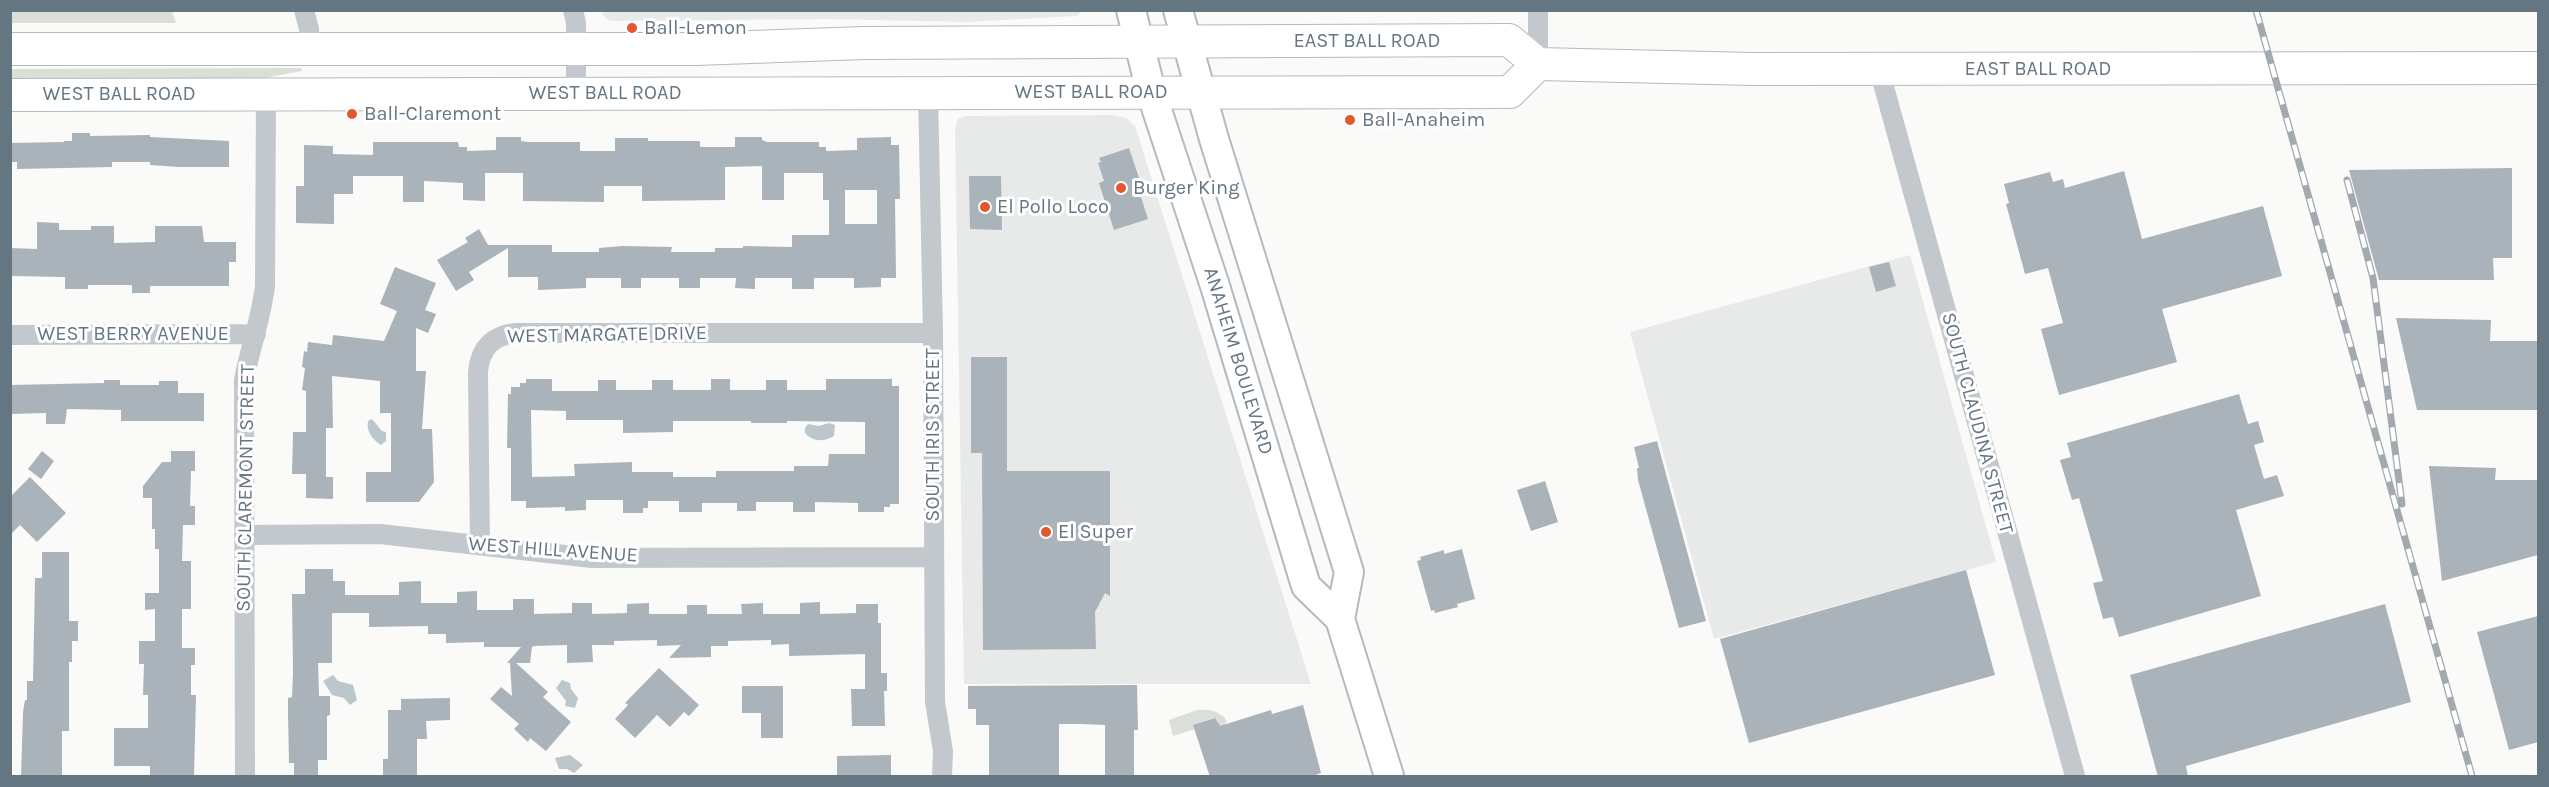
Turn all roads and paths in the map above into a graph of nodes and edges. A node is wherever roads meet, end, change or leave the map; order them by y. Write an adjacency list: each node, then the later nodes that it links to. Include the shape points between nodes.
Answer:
1 (304, 10): 9 (street)
2 (573, 10): 10 (street)
3 (1131, 10): 7 (main road, ANAHEIM BOULEVARD)
4 (1178, 10): 6 (main road, ANAHEIM BOULEVARD)
5 (1538, 10): 11 (street)
6 (1187, 40): 7 (main road); 11 (main road, EAST BALL ROAD, via 1509,40); 14 (main road, ANAHEIM BOULEVARD)
7 (1139, 42): 10 (main road, via 875,42); 16 (main road, ANAHEIM BOULEVARD)
8 (10, 49): 9 (main road)
9 (310, 49): 10 (main road)
10 (576, 49): 17 (street)
11 (1538, 64): 13 (main road, EAST BALL ROAD); 14 (main road, via 1510,92)
12 (2538, 68): 13 (main road, EAST BALL ROAD)
13 (1879, 69): 30 (street, SOUTH CLAUDINA STREET)
14 (1200, 91): 16 (main road, WEST BALL ROAD); 26 (main road, ANAHEIM BOULEVARD, via 1349,572)
15 (928, 92): 16 (main road, WEST BALL ROAD); 17 (main road, WEST BALL ROAD); 20 (street, SOUTH IRIS STREET)
16 (1151, 92): 26 (main road, ANAHEIM BOULEVARD, via 1306,586)
17 (576, 93): 19 (main road, WEST BALL ROAD)
18 (10, 94): 19 (main road, WEST BALL ROAD)
19 (266, 94): 22 (street, SOUTH CLAREMONT STREET, via 265,286)
20 (933, 333): 24 (street, WEST MARGATE DRIVE, via 516,333 493,340 481,354 478,372); 25 (street, SOUTH IRIS STREET)
21 (10, 334): 22 (street, WEST BERRY AVENUE)
22 (256, 334): 23 (street, SOUTH CLAREMONT STREET, via 244,380)
23 (244, 535): 24 (street, WEST HILL AVENUE, via 380,534); 27 (street, SOUTH CLAREMONT STREET)
24 (480, 546): 25 (street, WEST HILL AVENUE, via 592,558)
25 (934, 557): 28 (street, SOUTH IRIS STREET, via 935,702 943,751)
26 (1340, 619): 29 (main road, ANAHEIM BOULEVARD)
27 (245, 777)
28 (942, 777)
29 (1389, 777)
30 (2075, 777)

